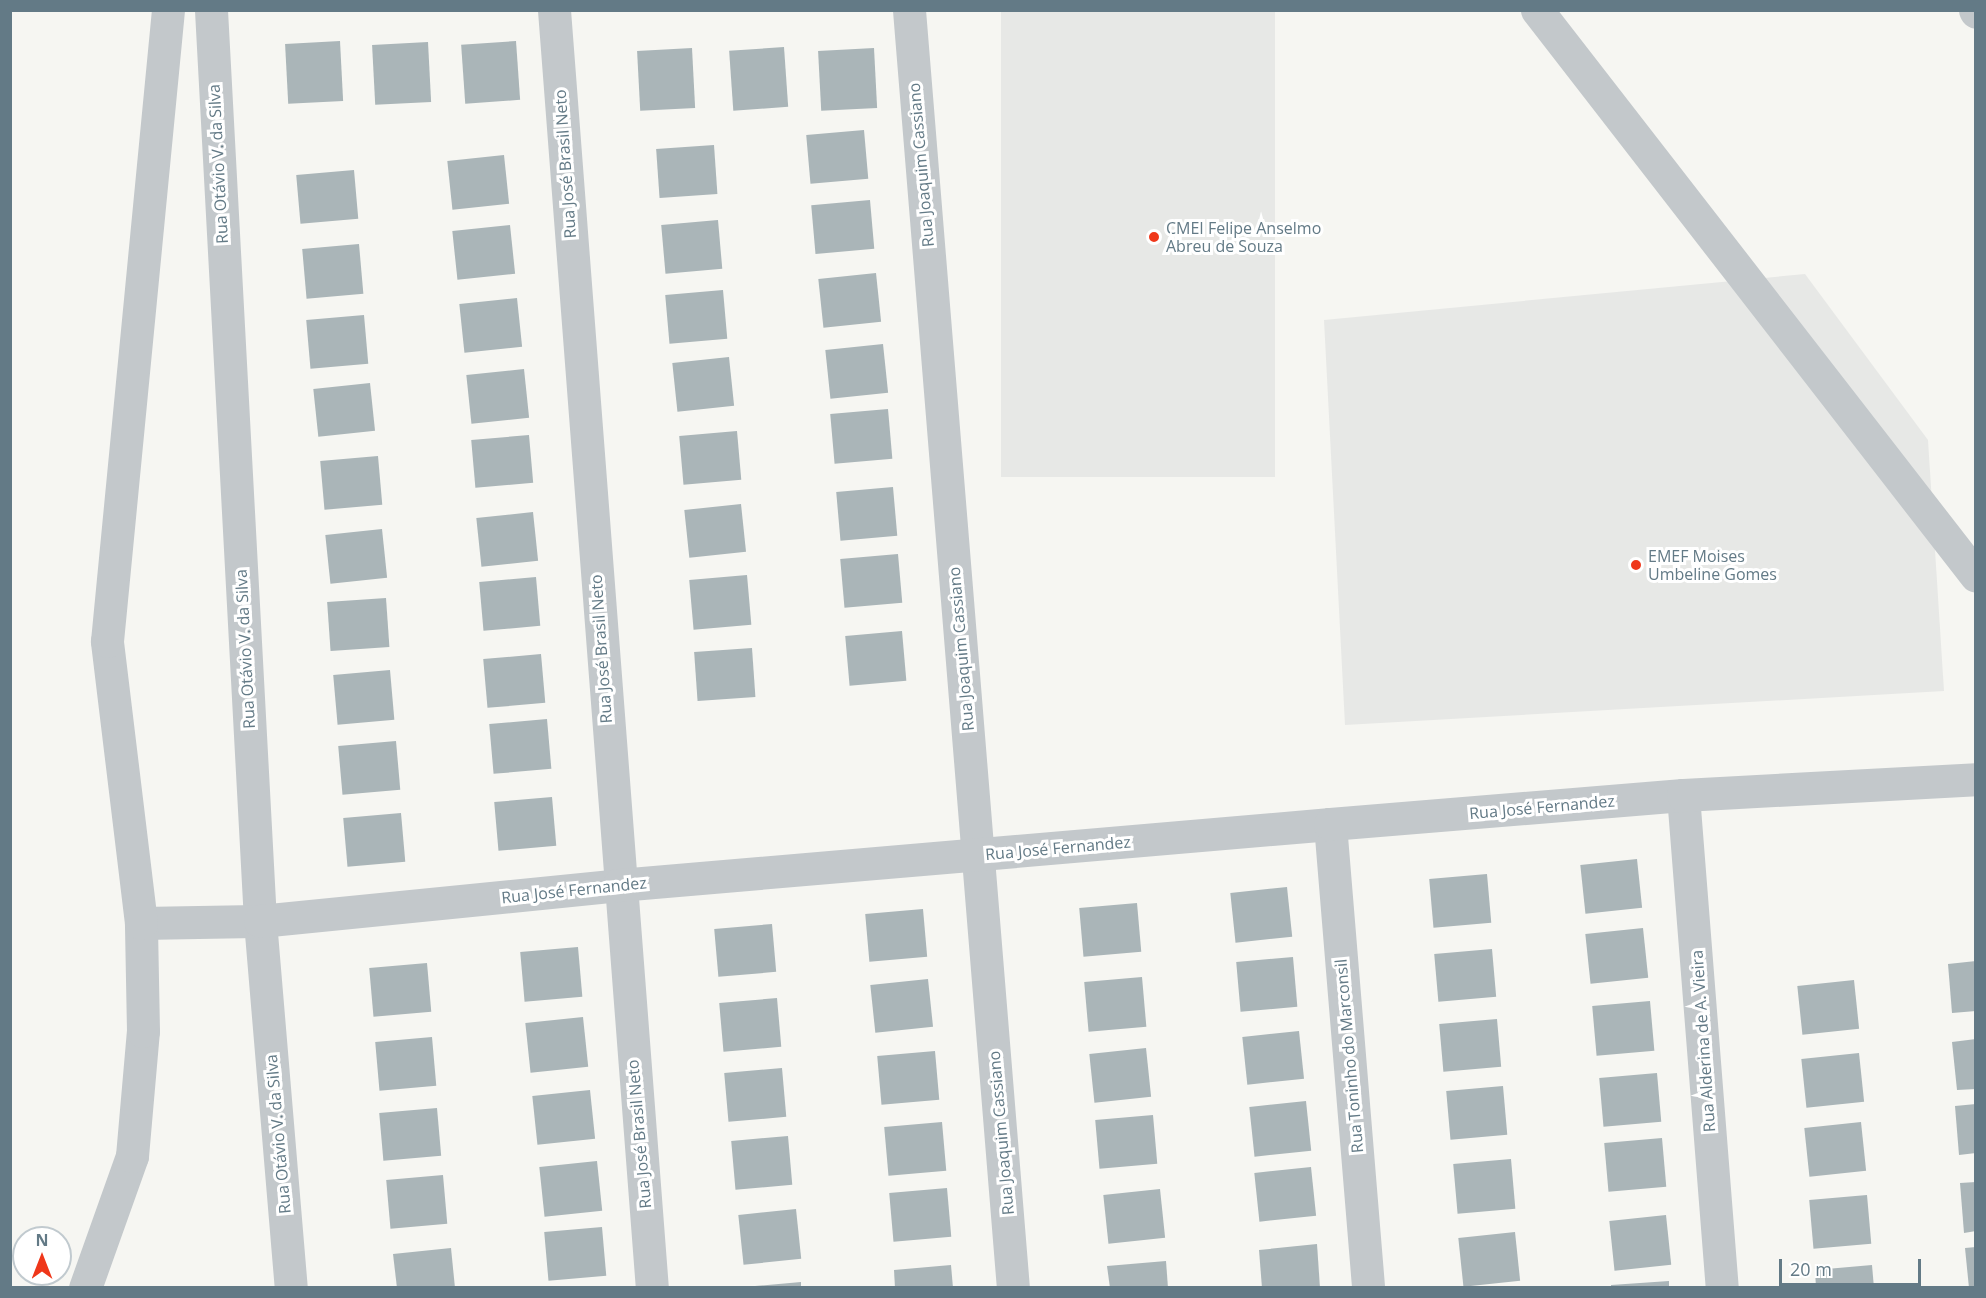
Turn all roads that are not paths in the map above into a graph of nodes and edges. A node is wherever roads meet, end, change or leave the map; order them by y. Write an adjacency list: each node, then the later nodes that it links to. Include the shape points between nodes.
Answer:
1 (168, 10): 13 (street, via 107,640)
2 (211, 10): 12 (street, Rua Otávio V. da Silva)
3 (554, 10): 11 (street, Rua José Brasil Neto)
4 (909, 10): 10 (street, Rua Joaquim Cassiano)
5 (1537, 10): 6 (street)
6 (1976, 576)
7 (1976, 778): 8 (street, Rua José Fernandez)
8 (1683, 795): 9 (street, Rua José Fernandez); 19 (street, Rua Alderina de A. Vieira)
9 (1330, 825): 10 (street, Rua José Fernandez); 18 (street, Rua Toninho do Marconsil)
10 (978, 855): 11 (street, Rua José Fernandez); 17 (street, Rua Joaquim Cassiano)
11 (619, 885): 12 (street, Rua José Fernandez); 16 (street, Rua José Brasil Neto)
12 (260, 921): 13 (street, Rua José Fernandez); 15 (street, Rua Otávio V. da Silva)
13 (141, 923): 14 (street, via 143,1031 132,1155)
14 (85, 1287)
15 (291, 1287)
16 (652, 1287)
17 (1013, 1287)
18 (1368, 1287)
19 (1722, 1287)

